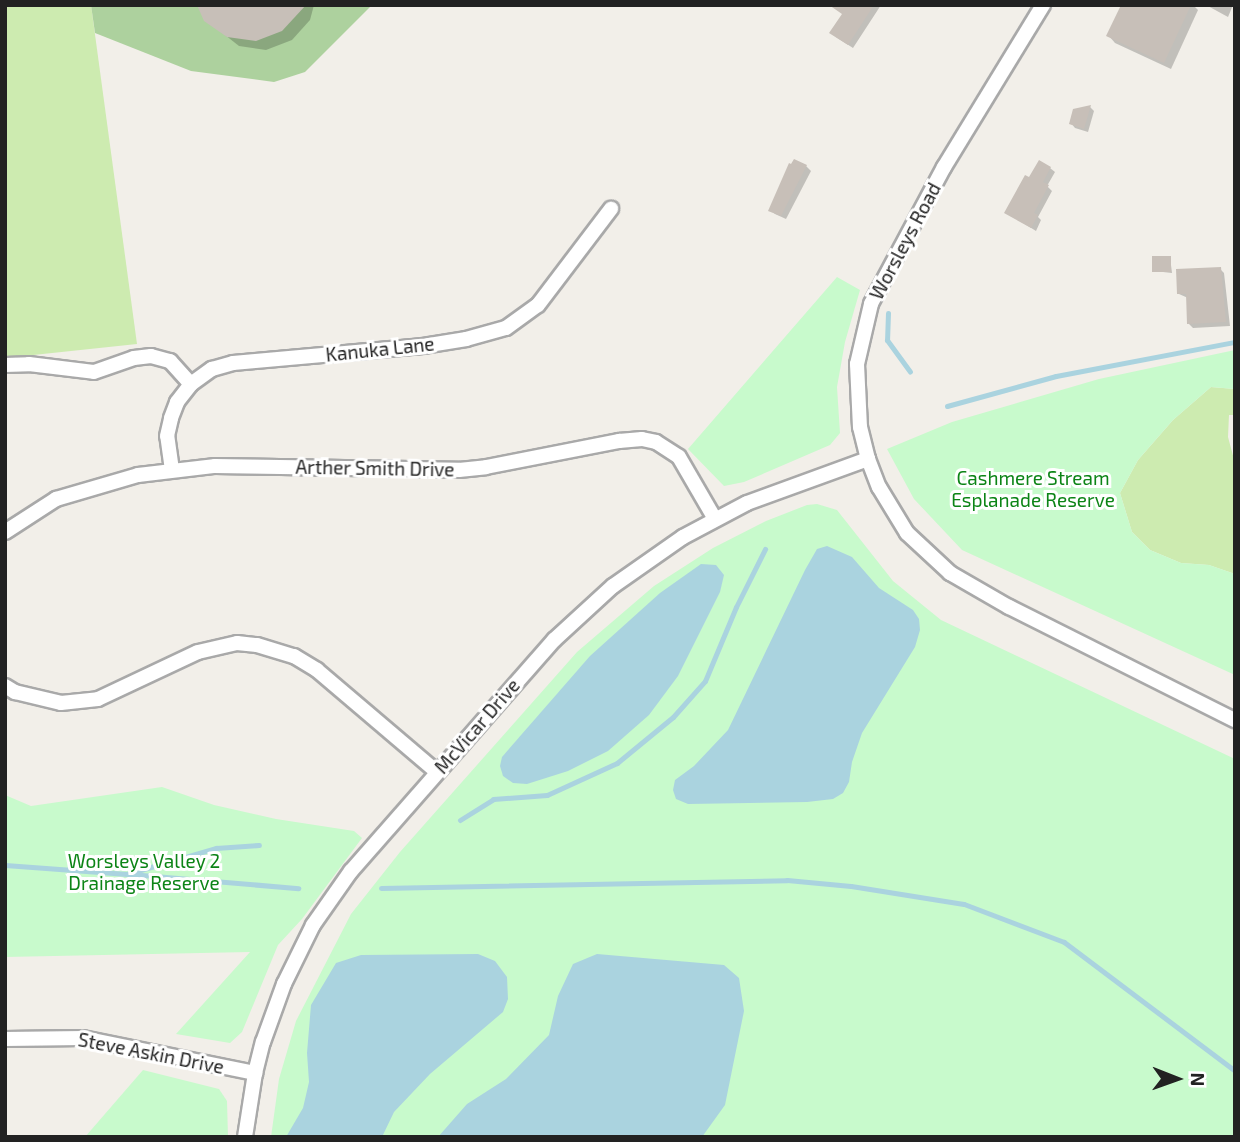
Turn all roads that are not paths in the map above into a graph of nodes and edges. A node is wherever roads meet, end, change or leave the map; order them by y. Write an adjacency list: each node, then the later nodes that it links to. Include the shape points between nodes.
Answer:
1 (1044, 5): 5 (street, Worsleys Road, via 944,167 871,304 857,364 860,427)
2 (611, 209): 4 (street, Kanuka Lane, via 538,305 506,328 423,346 223,365)
3 (5, 365): 4 (street, via 94,372 150,356 170,361)
4 (191, 384): 6 (street, Kanuka Lane, via 170,418 167,436)
5 (868, 458): 7 (street, McVicar Drive); 10 (street, Worsleys Road, via 879,487 907,533 950,573)
6 (173, 470): 7 (street, Arther Smith Drive, via 215,466 459,470 642,439 679,457); 8 (street, Arther Smith Drive, via 107,482 56,499)
7 (715, 519): 11 (street, McVicar Drive, via 650,558 585,611)
8 (5, 532)
9 (5, 686): 11 (street, via 61,703 98,698 198,652 237,643 257,645 294,656 317,670)
10 (1235, 720)
11 (437, 772): 13 (street, McVicar Drive, via 351,871 313,925 280,994)
12 (5, 1039): 13 (street, Steve Askin Drive, via 83,1038)
13 (255, 1073): 14 (street, McVicar Drive)
14 (245, 1137)

